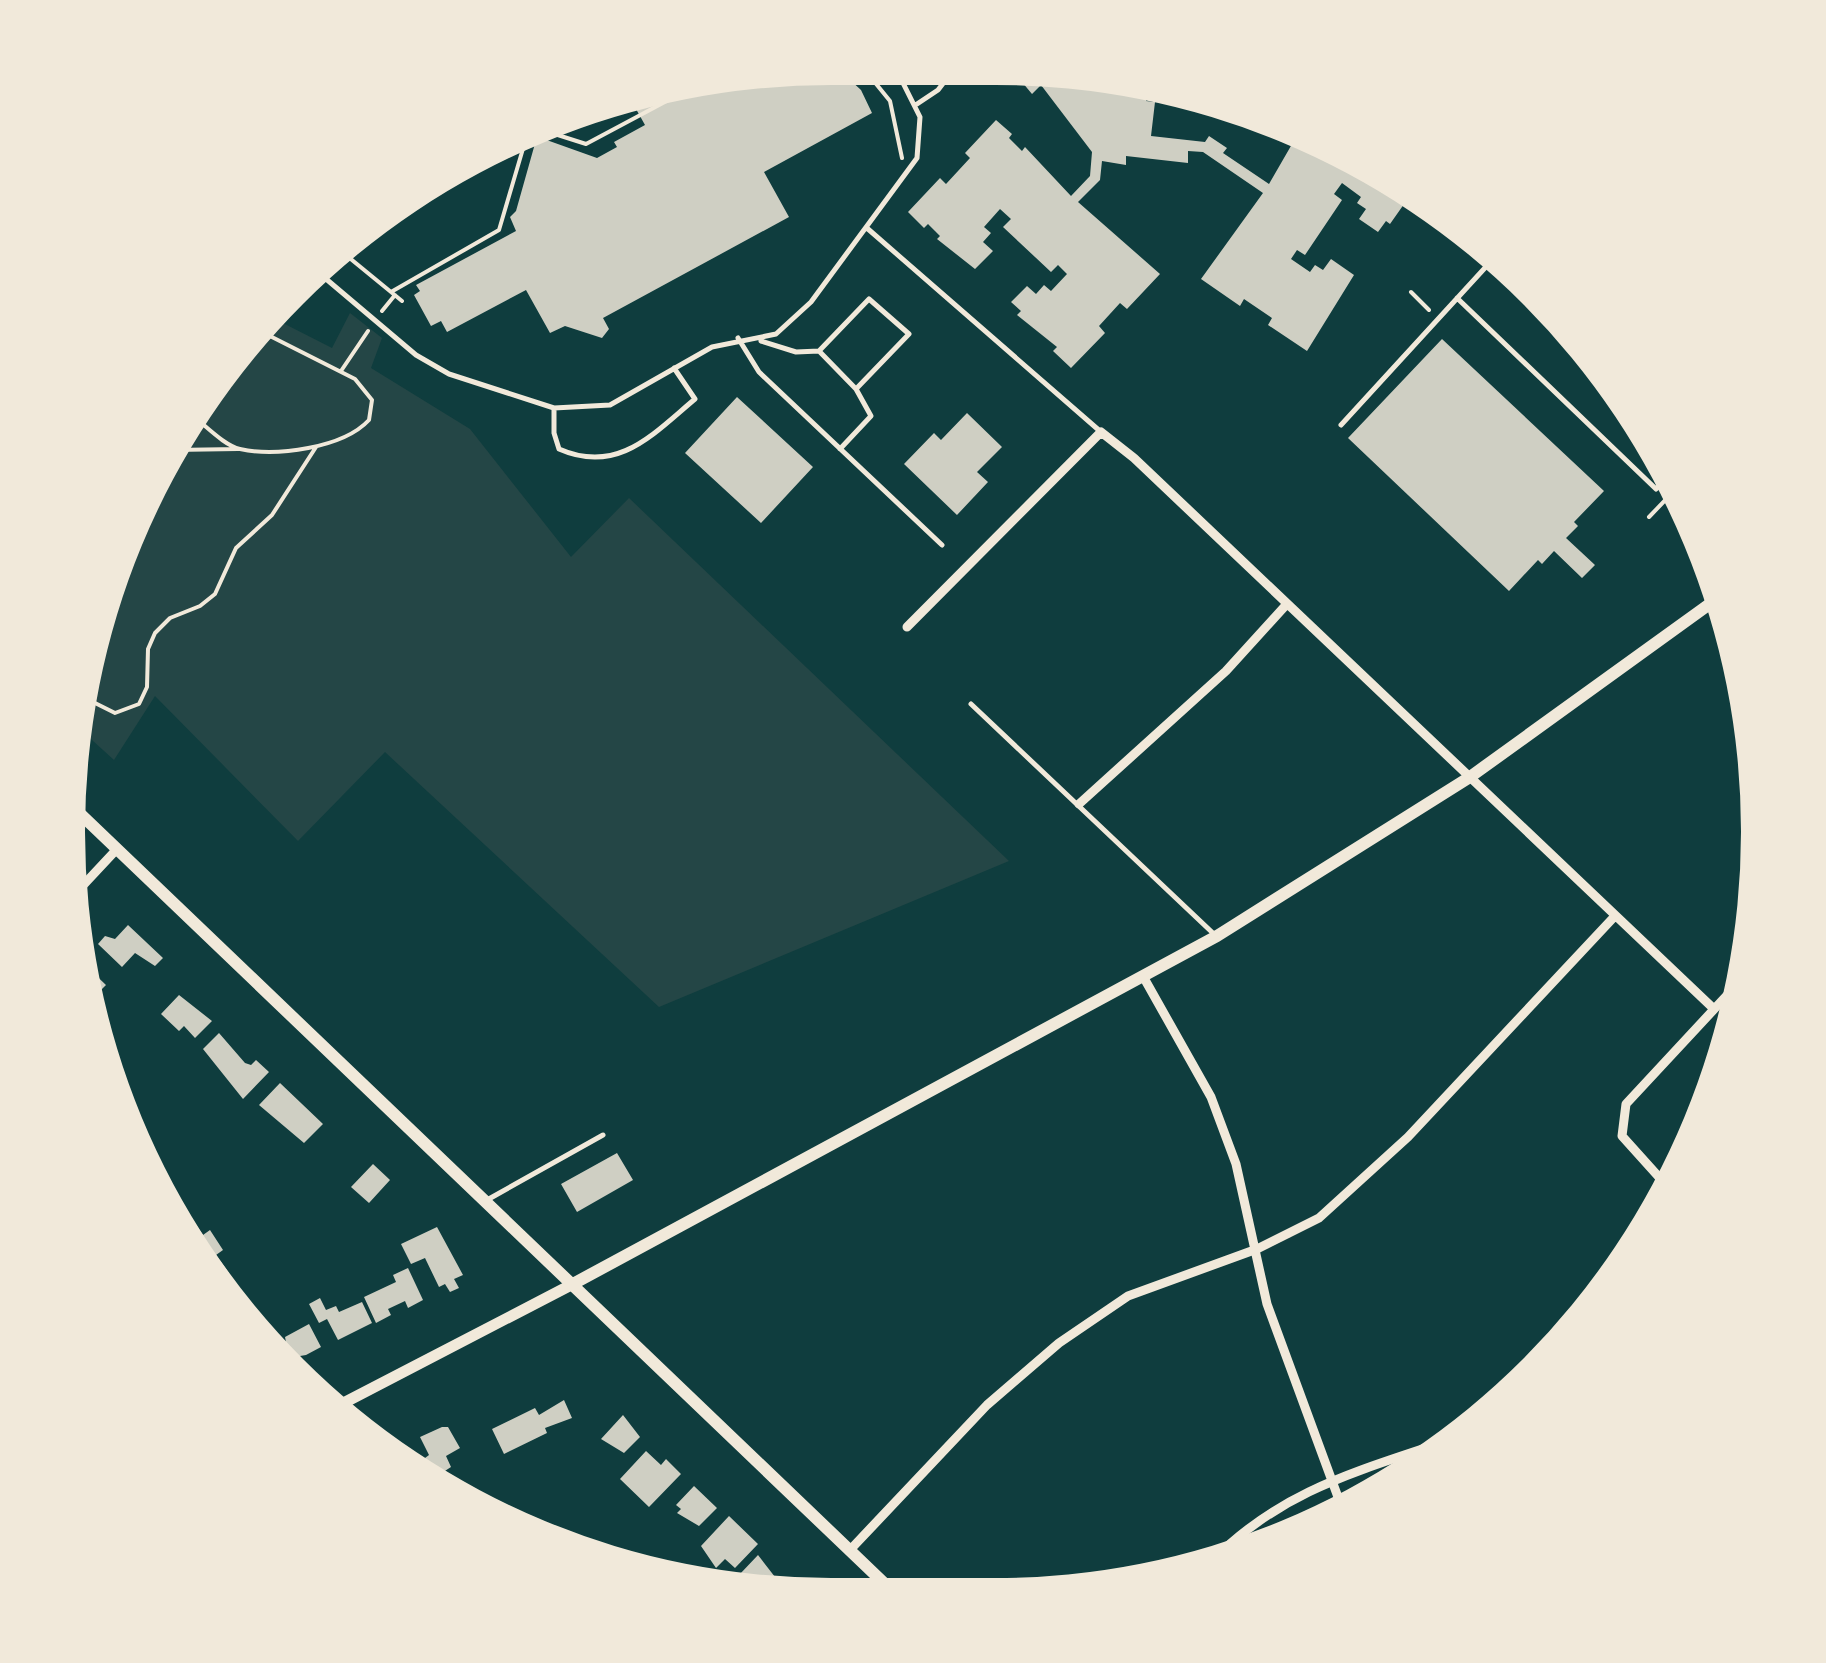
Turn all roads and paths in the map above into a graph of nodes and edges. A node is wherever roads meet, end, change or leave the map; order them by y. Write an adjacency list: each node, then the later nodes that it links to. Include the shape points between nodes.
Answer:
1 (877, 85): 8 (path, via 890,101)
2 (906, 85): 4 (lane)
3 (943, 85): 4 (lane)
4 (917, 104): 8 (lane, via 920,148)
5 (659, 105): 6 (path, via 586,144)
6 (562, 136)
7 (523, 152): 14 (path, via 499,230)
8 (906, 179): 9 (lane)
9 (868, 229): 21 (lane, via 798,315); 29 (lane)
10 (352, 259): 14 (path)
11 (1484, 268): 15 (lane)
12 (329, 280): 18 (lane)
13 (1412, 292): 17 (path)
14 (393, 293): 16 (path); 18 (path)
15 (1457, 298): 17 (lane); 34 (lane)
16 (402, 301)
17 (1438, 319): 28 (lane)
18 (376, 320): 24 (path); 26 (lane, via 436,368)
19 (272, 337): 24 (path)
20 (738, 338): 21 (lane); 23 (lane); 32 (lane, via 759,372)
21 (758, 340): 22 (lane, via 796,352)
22 (819, 351): 25 (lane); 25 (lane, via 869,298 909,334)
23 (674, 368): 26 (lane, via 610,405); 26 (lane, via 695,398 633,452 577,457 559,449)
24 (341, 371): 30 (path, via 368,393 372,415 350,436)
25 (856, 389): 32 (lane, via 870,416)
26 (554, 408)
27 (206, 425): 31 (path)
28 (1341, 425)
29 (1100, 432): 38 (street); 40 (street)
30 (316, 448): 31 (path); 41 (path, via 272,515 236,548 214,594 155,633 139,704 115,714)
31 (238, 449): 33 (path)
32 (840, 449): 37 (lane)
33 (190, 450)
34 (1657, 488)
35 (1664, 501): 36 (path)
36 (1648, 518)
37 (942, 546)
38 (1286, 605): 43 (street); 44 (street, via 1226,671)
39 (1706, 607): 43 (main road)
40 (907, 627)
41 (96, 704)
42 (971, 704): 44 (lane)
43 (1470, 776): 48 (street); 49 (main road)
44 (1080, 804): 49 (lane)
45 (86, 820): 46 (main road)
46 (117, 849): 47 (street); 55 (main road)
47 (87, 881)
48 (1614, 916): 52 (street); 56 (street, via 1408,1137 1319,1218)
49 (1217, 936): 50 (main road)
50 (1144, 978): 56 (street, via 1211,1097); 57 (main road)
51 (1722, 1000): 52 (street)
52 (1714, 1008): 54 (street, via 1626,1104 1622,1136)
53 (603, 1135): 55 (lane)
54 (1657, 1175)
55 (484, 1202): 57 (main road)
56 (1257, 1249): 60 (street, via 1267,1304); 63 (street, via 1128,1296 1060,1343 987,1406)
57 (571, 1286): 58 (street); 63 (main road)
58 (348, 1401)
59 (1406, 1454): 60 (street)
60 (1330, 1479): 61 (street); 62 (street, via 1274,1508)
61 (1337, 1495)
62 (1242, 1535)
63 (850, 1550): 64 (main road)
64 (879, 1578)

